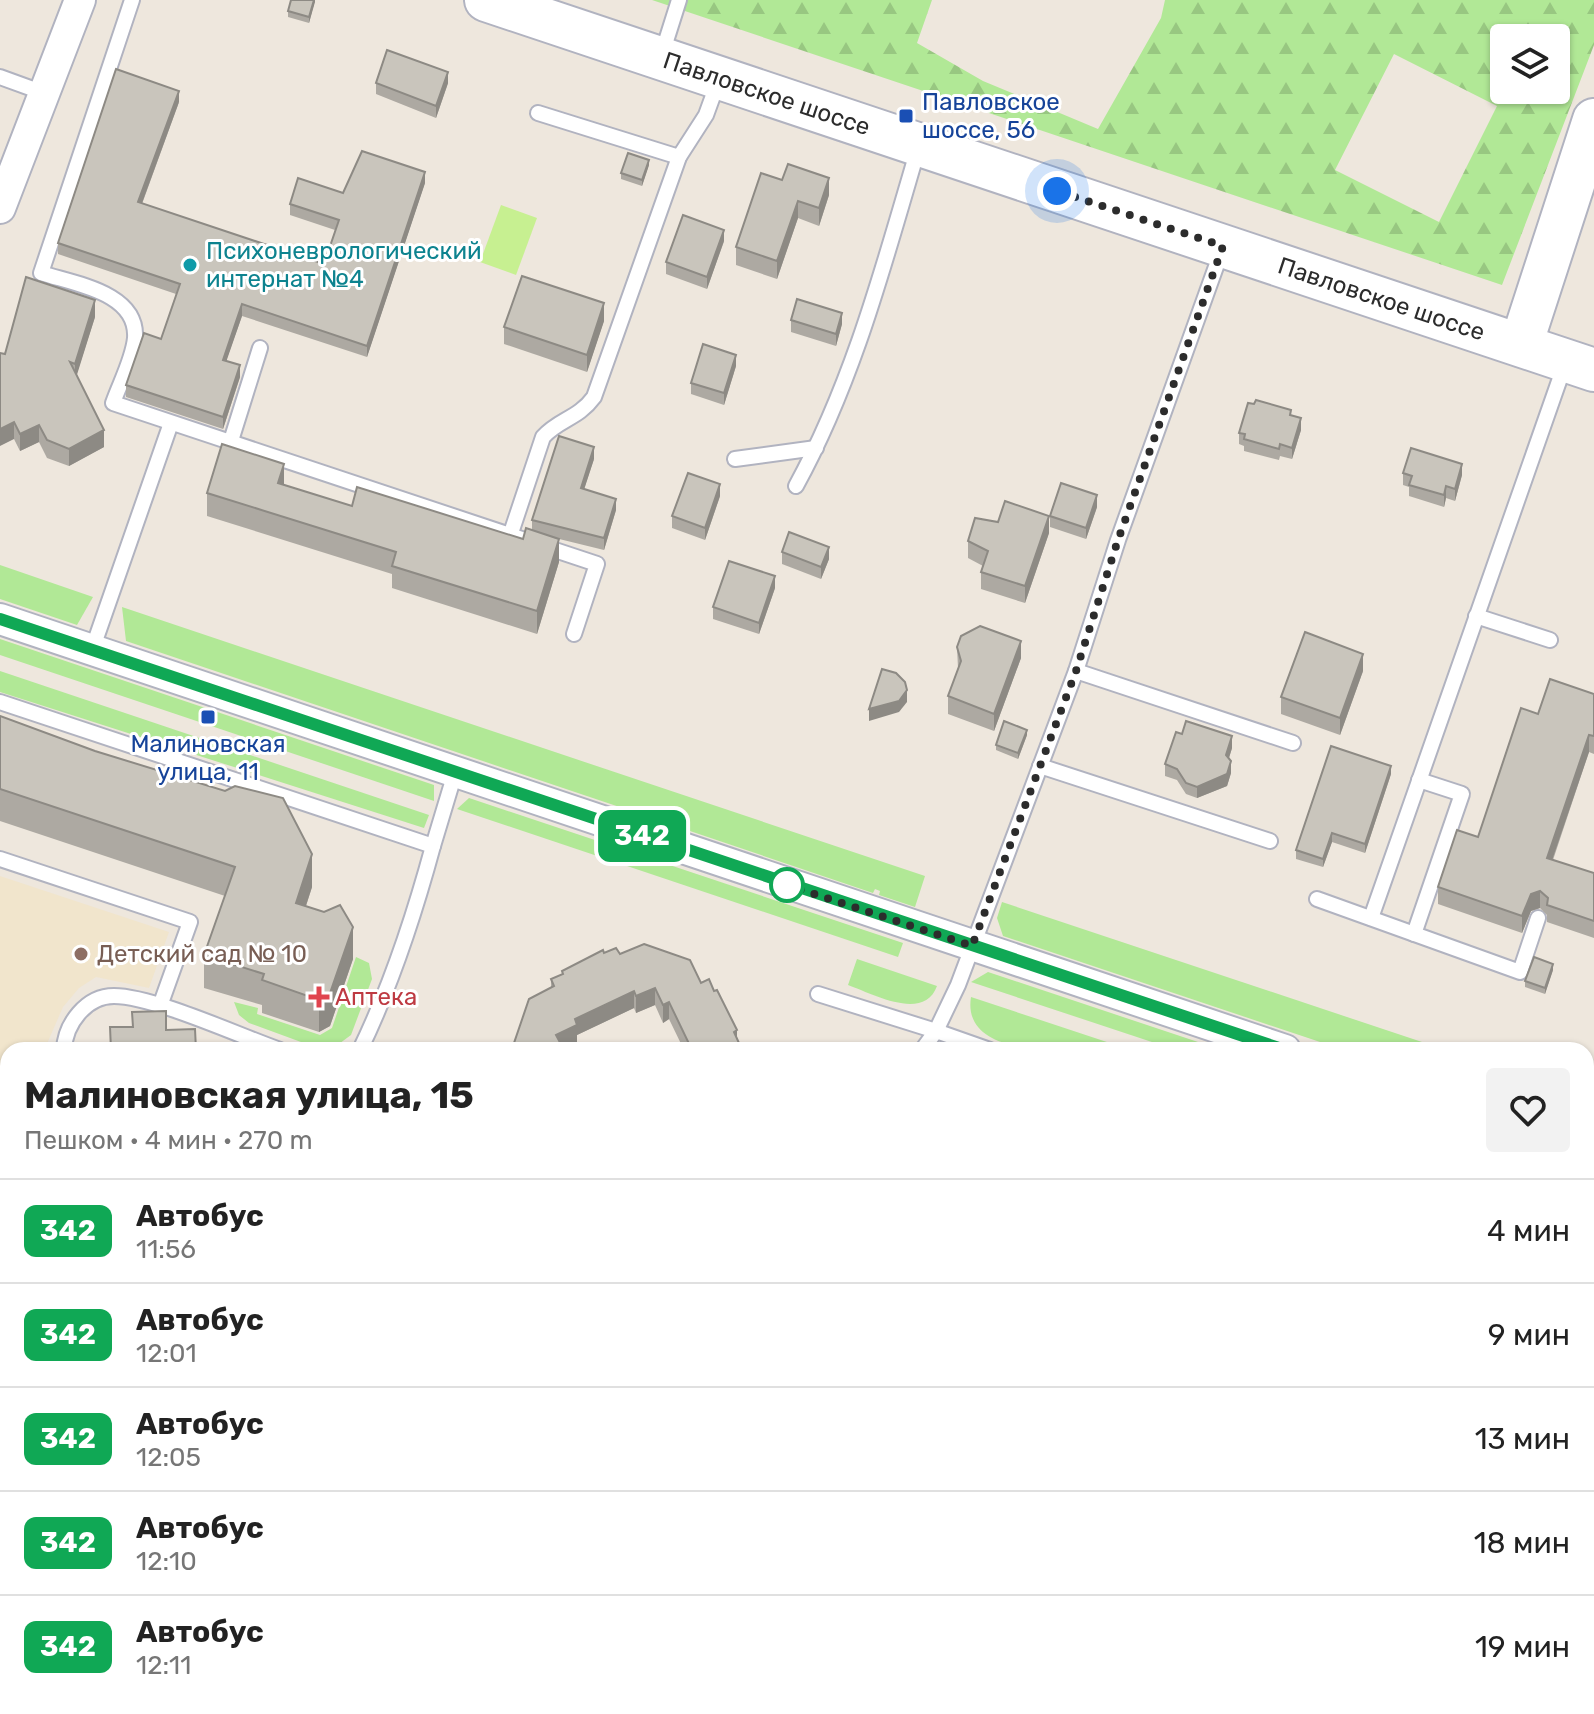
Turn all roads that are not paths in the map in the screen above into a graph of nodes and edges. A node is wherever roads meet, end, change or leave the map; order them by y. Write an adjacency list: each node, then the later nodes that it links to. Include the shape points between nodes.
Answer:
1 (80, 0): 8 (street)
2 (132, 0): 19 (lane, via 41,273 108,295 125,307 135,340 113,403)
3 (486, 0): 5 (main road, Павловское шоссе)
4 (679, 0): 5 (lane)
5 (661, 59): 7 (main road, Павловское шоссе)
6 (0, 77): 8 (lane)
7 (720, 78): 11 (main road, Павловское шоссе); 12 (lane, via 706,115)
8 (44, 93): 13 (street)
9 (538, 113): 12 (lane)
10 (1594, 120): 16 (main road)
11 (919, 145): 15 (main road, Павловское шоссе); 21 (lane, via 880,283)
12 (679, 157): 24 (lane, via 594,397 583,412 553,426 543,437)
13 (6, 176): 14 (street)
14 (0, 208)
15 (1223, 246): 16 (main road, Павловское шоссе); 30 (lane)
16 (1521, 345): 18 (main road, Павловское шоссе)
17 (260, 348): 20 (lane)
18 (1580, 365): 25 (lane)
19 (171, 423): 20 (lane); 29 (lane)
20 (230, 444): 24 (lane)
21 (816, 448): 22 (lane); 23 (lane)
22 (735, 459)
23 (796, 486)
24 (511, 533): 27 (lane, via 597,564)
25 (1476, 616): 28 (lane); 35 (lane)
26 (0, 619): 29 (street)
27 (574, 634)
28 (1550, 640)
29 (92, 650): 34 (street)
30 (1076, 671): 32 (lane); 33 (lane)
31 (0, 702): 37 (lane)
32 (1293, 743)
33 (1040, 766): 36 (lane); 43 (lane)
34 (455, 773): 37 (lane); 43 (street)
35 (1419, 780): 40 (lane); 42 (lane, via 1462,794)
36 (1270, 841)
37 (433, 846): 49 (lane, via 408,932)
38 (0, 859): 45 (lane, via 190,922)
39 (1317, 899): 40 (lane)
40 (1371, 918): 42 (lane)
41 (1538, 918): 42 (lane, via 1520,972)
42 (1414, 934)
43 (972, 946): 46 (lane); 52 (street)
44 (818, 994): 46 (lane)
45 (160, 1006): 47 (lane, via 113,996 91,1002 75,1017); 48 (lane)
46 (936, 1031): 50 (lane); 51 (lane)
47 (64, 1042)
48 (258, 1042)
49 (364, 1042)
50 (928, 1042)
51 (967, 1042)
52 (1261, 1042)

